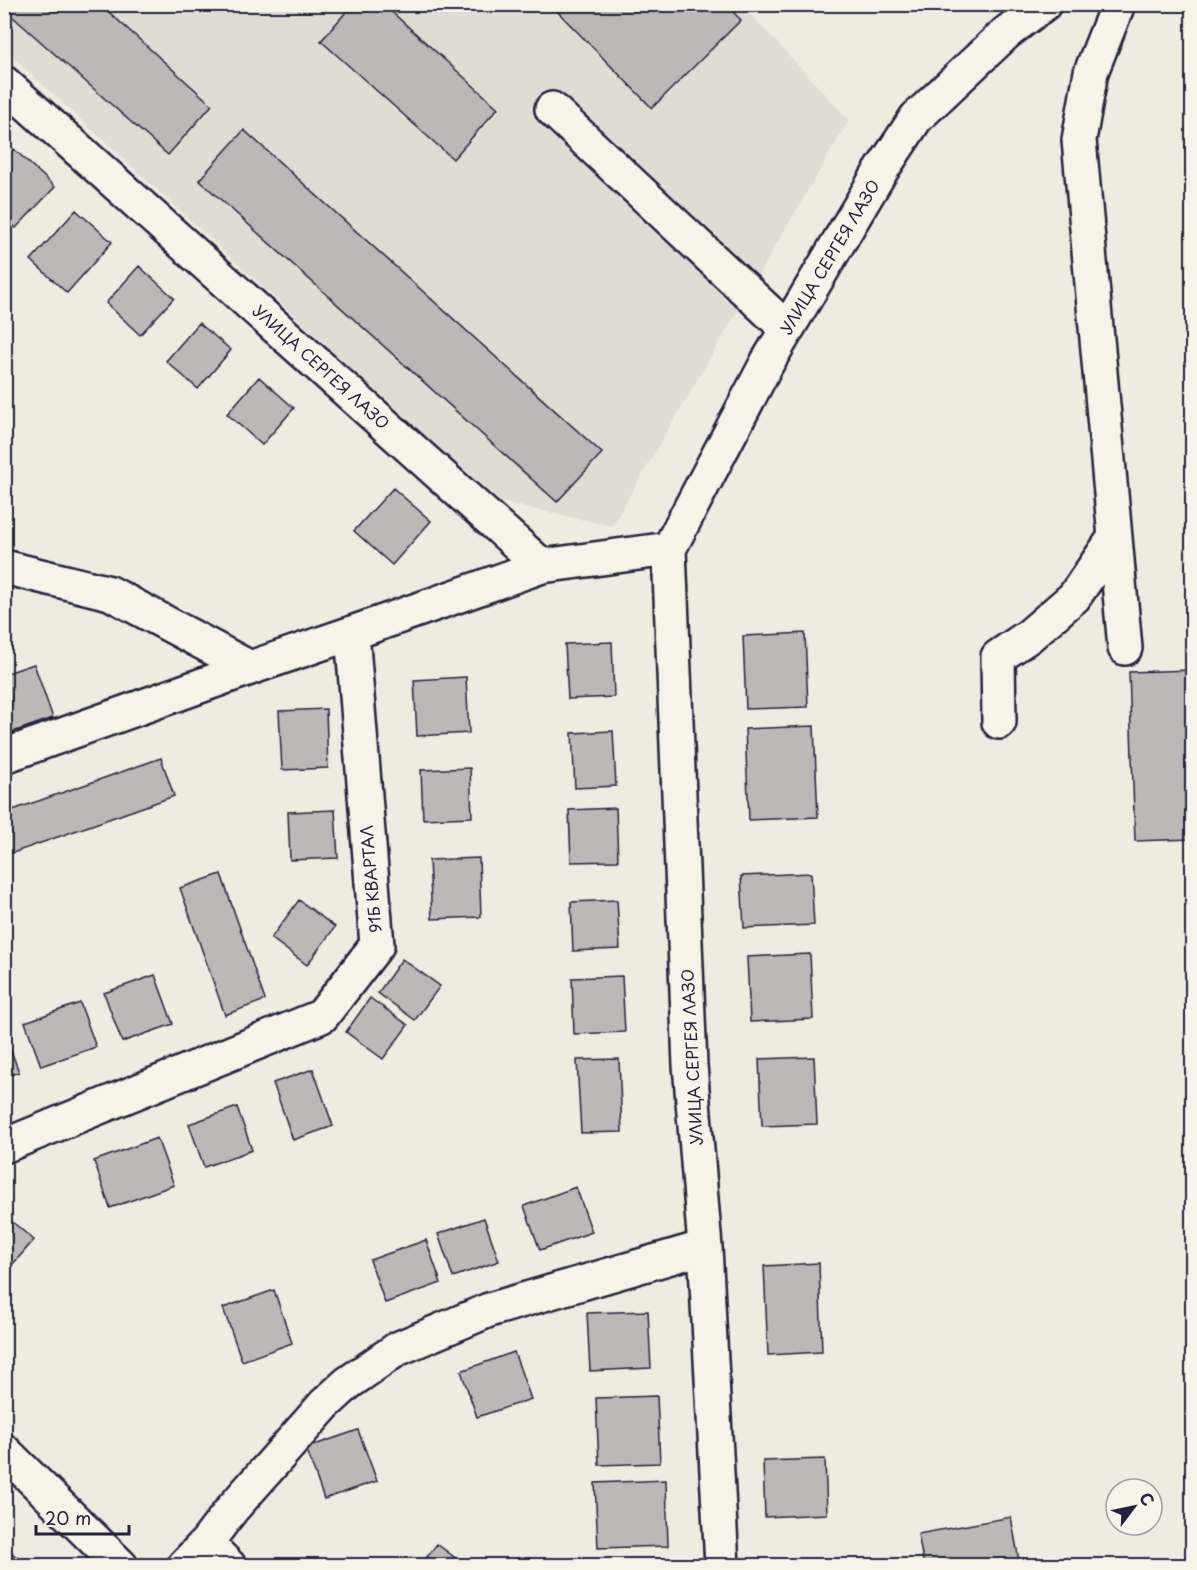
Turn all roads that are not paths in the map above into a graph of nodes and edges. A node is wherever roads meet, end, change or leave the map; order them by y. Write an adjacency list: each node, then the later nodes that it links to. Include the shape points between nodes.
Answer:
1 (1044, 4): 5 (street, УЛИЦА СЕРГЕЯ ЛАЗО, via 1006,33 916,118)
2 (1118, 4): 6 (street, via 1091,72 1079,140)
3 (4, 83): 8 (street, УЛИЦА СЕРГЕЯ ЛАЗО)
4 (552, 109): 5 (street)
5 (787, 329): 7 (street, УЛИЦА СЕРГЕЯ ЛАЗО)
6 (1115, 537): 11 (street); 13 (street, via 1074,597 998,657)
7 (669, 549): 8 (street); 16 (street, УЛИЦА СЕРГЕЯ ЛАЗО, via 690,1065)
8 (542, 566): 10 (street)
9 (4, 567): 12 (street, via 110,593)
10 (352, 633): 12 (street); 15 (street, 91Б КВАРТАЛ, via 377,945 322,1016)
11 (1125, 648)
12 (250, 668): 14 (street)
13 (999, 722)
14 (4, 756)
15 (4, 1146)
16 (705, 1247): 18 (street, via 489,1310 397,1349 325,1404); 21 (street, УЛИЦА СЕРГЕЯ ЛАЗО)
17 (4, 1451): 19 (street)
18 (195, 1554): 20 (street)
19 (122, 1566)
20 (229, 1566)
21 (722, 1566)

